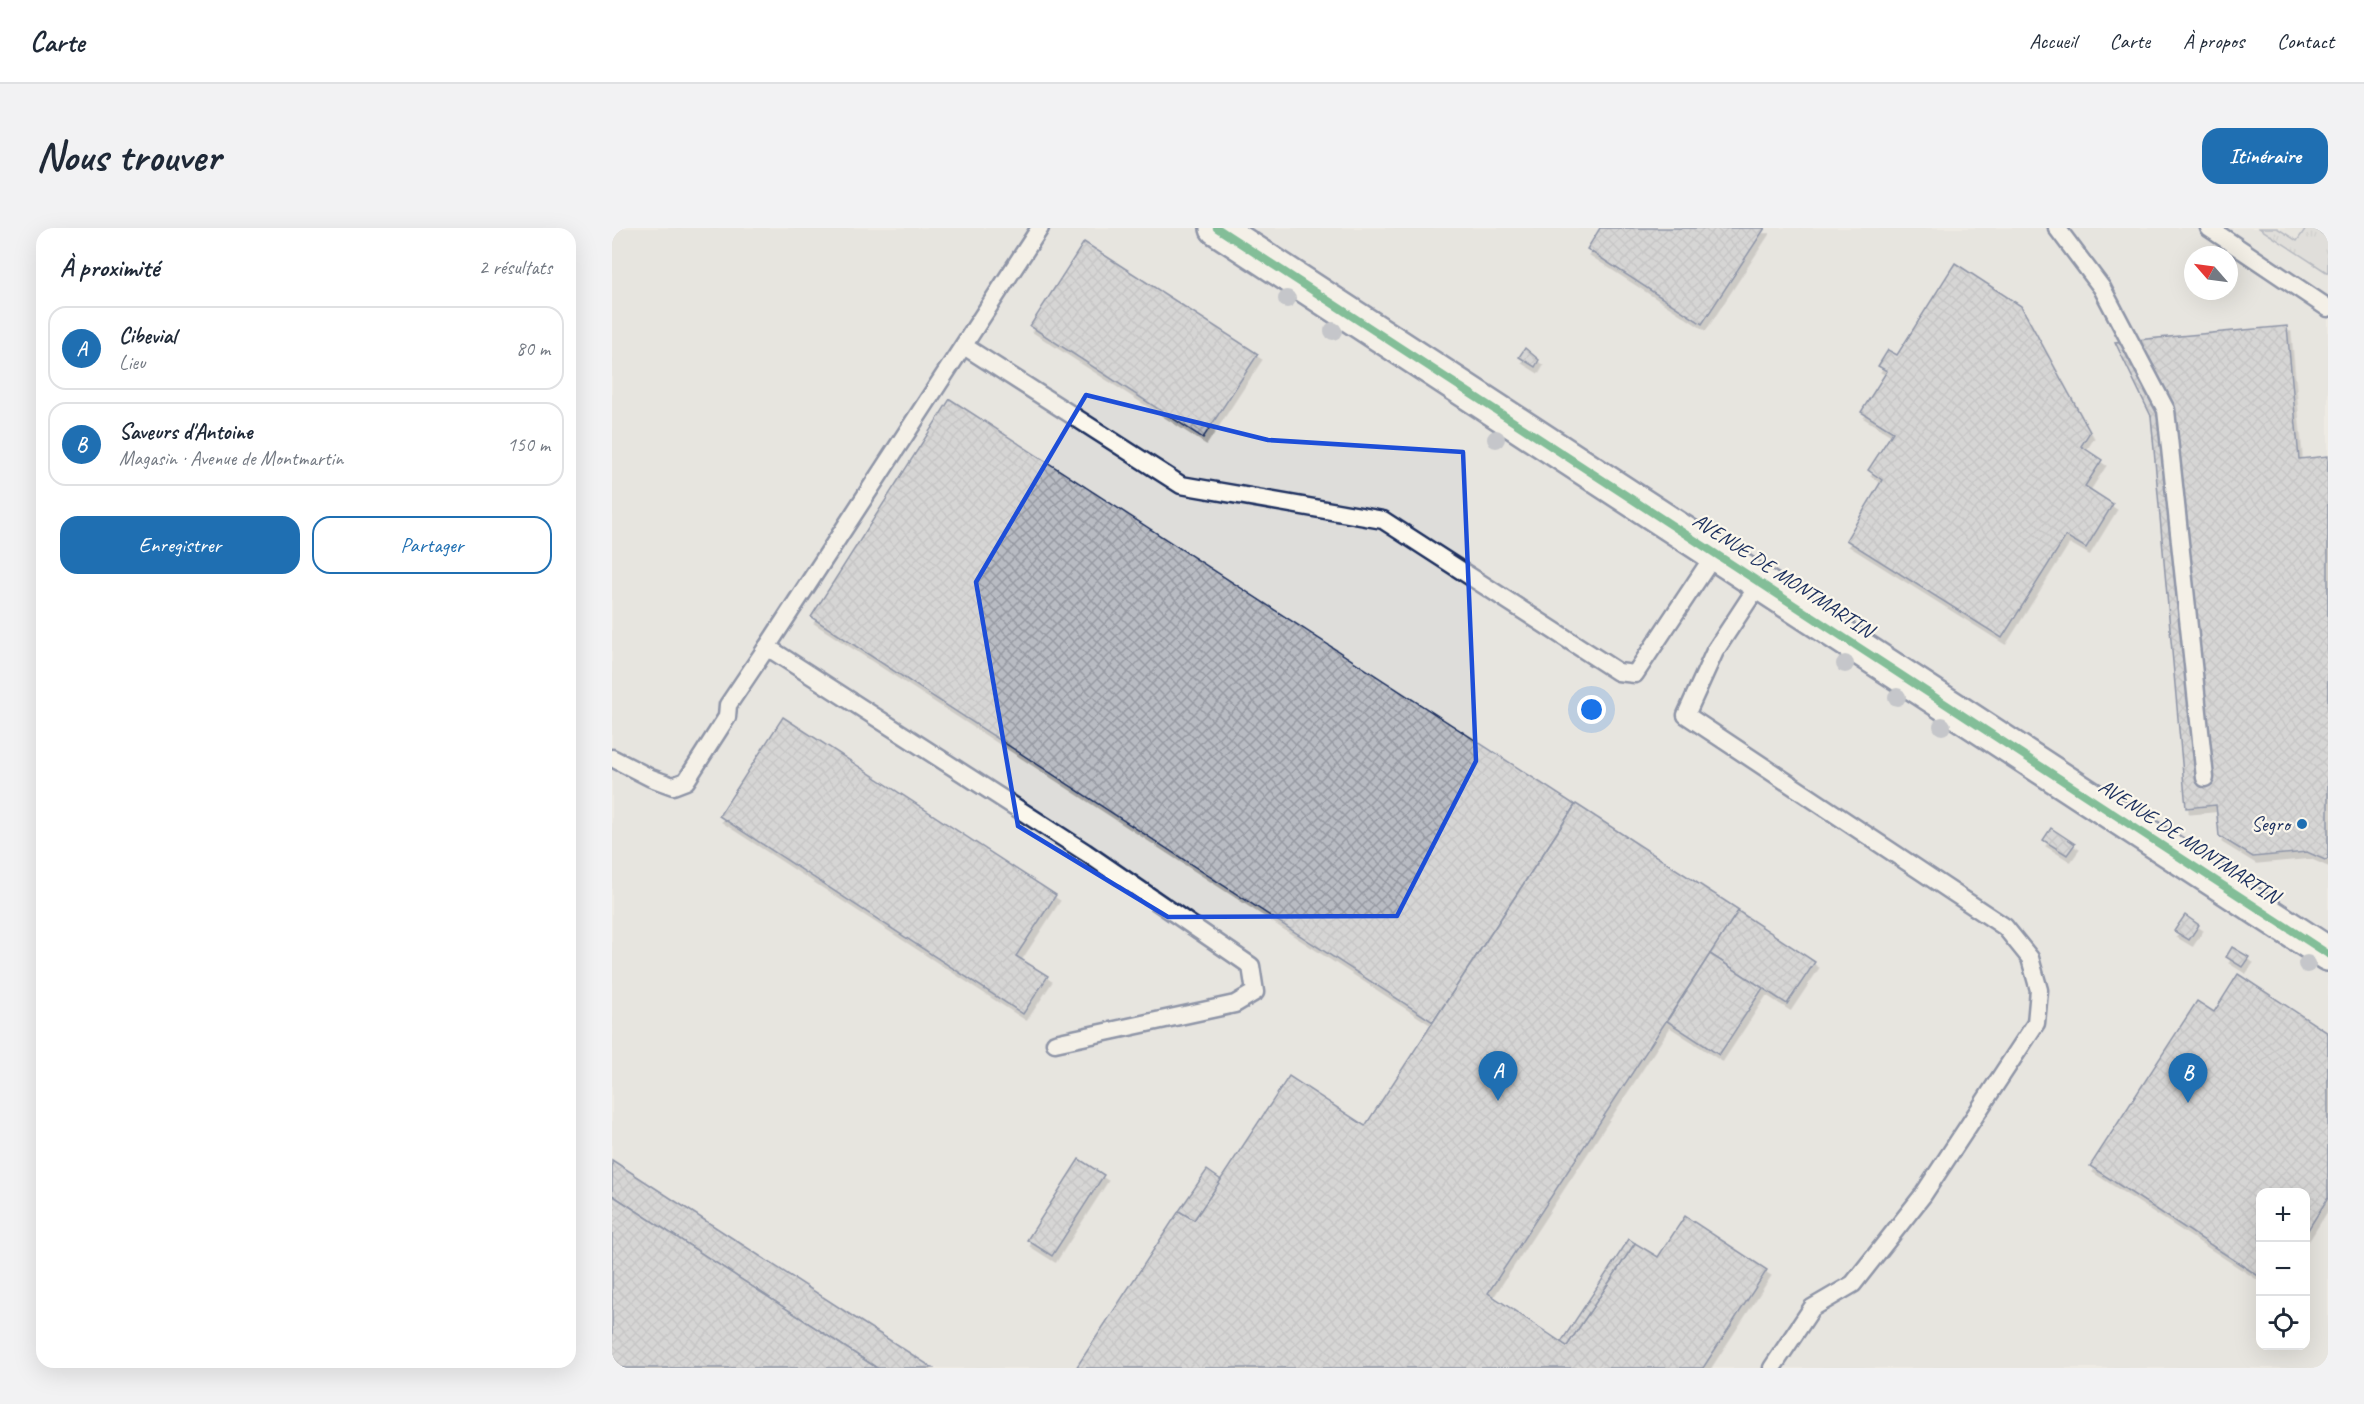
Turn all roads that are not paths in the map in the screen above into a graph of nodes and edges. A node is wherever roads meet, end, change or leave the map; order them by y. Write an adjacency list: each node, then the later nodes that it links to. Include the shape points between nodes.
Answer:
1 (1040, 228): 6 (lane)
2 (1217, 228): 7 (street, AVENUE DE MONTMARTIN)
3 (2057, 228): 11 (lane, via 2103,288 2166,410)
4 (2209, 228): 5 (lane)
5 (2328, 308)
6 (964, 345): 7 (lane, via 1181,485 1383,520 1618,672 1635,674); 9 (lane)
7 (1716, 552): 8 (street, AVENUE DE MONTMARTIN)
8 (1761, 581): 12 (street, AVENUE DE MONTMARTIN); 14 (lane, via 1715,651 1686,715 2005,927 2030,958 2039,990 2036,1023 1923,1195 1853,1284 1812,1308)
9 (767, 647): 10 (lane, via 728,705 728,717 686,780 673,786); 13 (lane, via 1085,852 1251,966 1255,992 1235,1004)
10 (612, 758)
11 (2205, 778)
12 (2328, 954)
13 (1055, 1044)
14 (1772, 1368)

